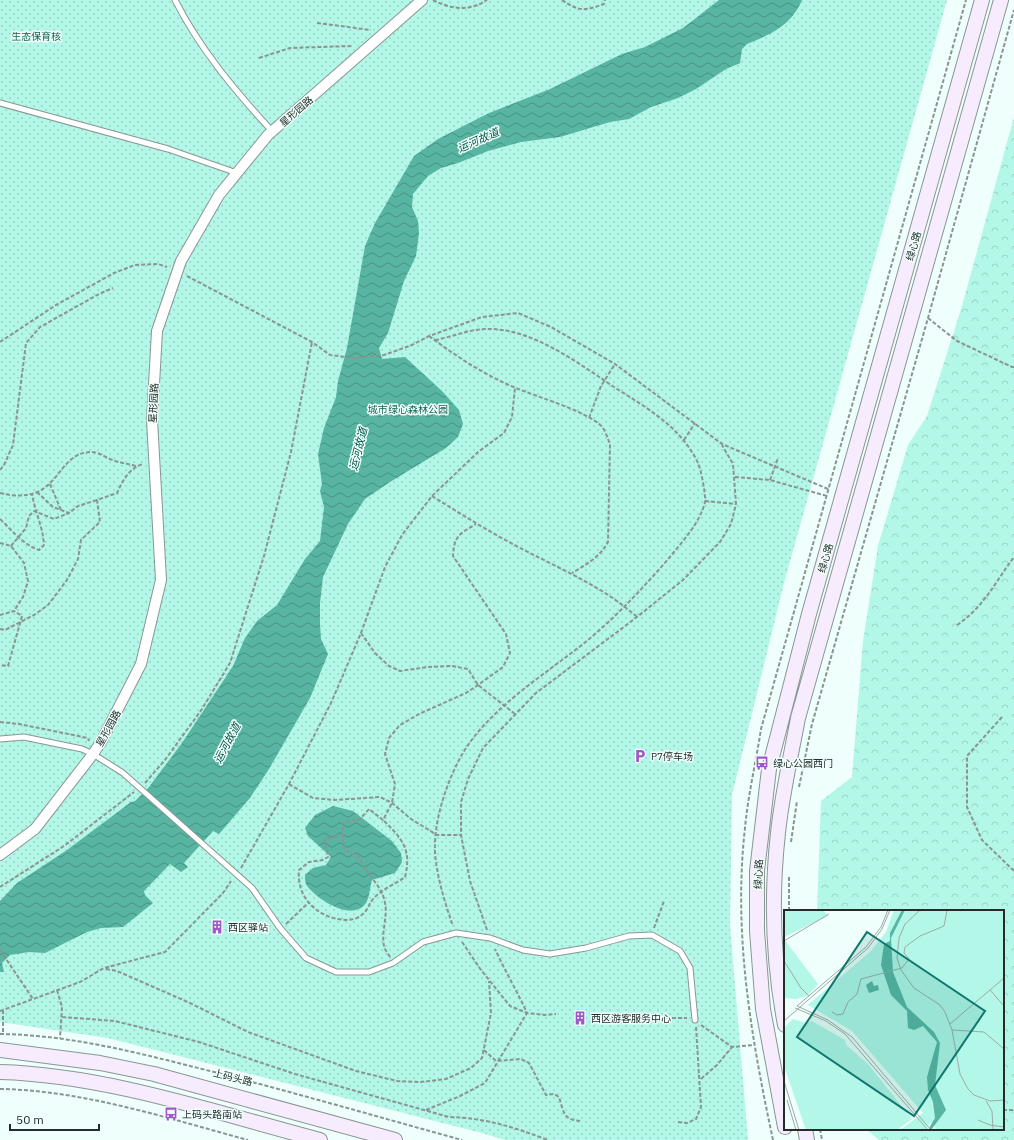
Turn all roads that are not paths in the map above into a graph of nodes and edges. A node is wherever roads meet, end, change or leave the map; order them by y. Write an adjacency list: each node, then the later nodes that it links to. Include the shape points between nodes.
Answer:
1 (175, 0): 6 (lane, via 209,55 242,98)
2 (422, 0): 6 (street, 星形园路)
3 (982, 0): 17 (main road, 绿心路, via 799,649 769,769 758,864 757,931 763,1009)
4 (1001, 0): 11 (main road, 绿心路, via 798,718 778,833 774,889 776,954)
5 (0, 103): 7 (lane, via 168,149)
6 (272, 131): 7 (street, 星形园路)
7 (237, 173): 9 (street, 星形园路, via 219,195 181,261 157,331 152,420 161,580 141,664)
8 (0, 739): 9 (lane, via 24,737 82,749)
9 (93, 754): 10 (street, 星形园路, via 35,829); 12 (lane, via 141,788 252,888 280,928 306,958 336,972 369,972 393,963 423,942 456,933 490,938 523,950 550,954 586,948 629,936 652,935 680,951 690,968)
10 (0, 855)
11 (784, 1017)
12 (695, 1020)
13 (0, 1050): 14 (main road, 上码头路)
14 (100, 1063): 16 (main road, via 94,1074); 21 (main road, 上码头路, via 154,1074)
15 (0, 1072): 16 (main road, via 30,1072)
16 (102, 1084): 20 (main road)
17 (784, 1123)
18 (785, 1130): 22 (main road, 绿心路)
19 (805, 1130): 23 (main road)
20 (320, 1140)
21 (395, 1140)
22 (787, 1140)
23 (807, 1140)

